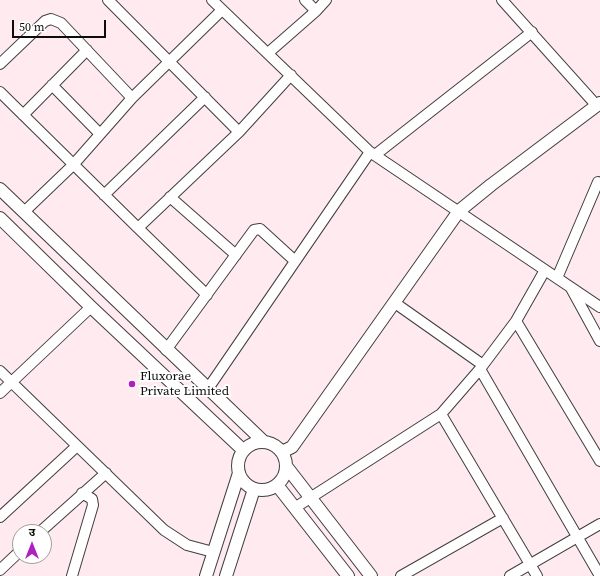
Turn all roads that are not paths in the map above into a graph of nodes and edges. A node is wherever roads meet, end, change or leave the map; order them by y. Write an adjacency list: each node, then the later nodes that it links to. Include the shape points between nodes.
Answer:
1 (109, 0): 11 (street)
2 (212, 0): 6 (street)
3 (304, 0): 7 (street)
4 (326, 0): 7 (street)
5 (502, 0): 8 (street)
6 (222, 10): 10 (street); 11 (street)
7 (316, 11): 10 (street)
8 (532, 32): 18 (street); 22 (street)
9 (87, 50): 12 (street, via 61,23 51,19 45,21); 14 (street); 17 (street)
10 (268, 53): 13 (street)
11 (169, 62): 16 (street); 17 (street)
12 (0, 64)
13 (291, 75): 20 (street); 22 (street)
14 (52, 85): 19 (street); 21 (street)
15 (0, 92): 19 (street)
16 (205, 97): 20 (street); 26 (street)
17 (132, 98): 21 (street)
18 (598, 105): 28 (street)
19 (23, 115): 23 (street)
20 (238, 132): 27 (street)
21 (100, 134): 23 (street)
22 (372, 154): 28 (street); 33 (street)
23 (73, 165): 26 (street); 29 (street)
24 (598, 182): 35 (street)
25 (0, 189): 29 (street)
26 (104, 195): 31 (street)
27 (170, 197): 31 (street); 32 (street)
28 (459, 211): 34 (street); 38 (street)
29 (24, 212): 43 (street)
30 (0, 218): 39 (street)
31 (138, 228): 37 (street)
32 (236, 255): 33 (street, via 254,230 260,229); 37 (street)
33 (295, 261): 47 (street)
34 (545, 270): 35 (street); 41 (street)
35 (557, 278): 36 (street)
36 (570, 287): 40 (street); 42 (street)
37 (207, 295): 43 (street)
38 (394, 303): 44 (street); 53 (street, via 292,447)
39 (91, 307): 46 (street); 52 (street)
40 (600, 307)
41 (516, 321): 44 (street); 54 (street)
42 (600, 341)
43 (166, 350): 47 (street)
44 (482, 367): 49 (street); 67 (street)
45 (0, 371): 46 (street)
46 (12, 382): 48 (street); 51 (street)
47 (207, 390): 50 (street)
48 (0, 393)
49 (441, 414): 61 (street); 64 (street)
50 (263, 442): 52 (street, via 252,444); 53 (street, via 270,443)
51 (77, 446): 56 (street); 63 (street)
52 (243, 450): 57 (street, via 238,460)
53 (282, 452): 55 (street)
54 (600, 461)
55 (286, 466): 58 (street, via 282,479); 61 (street)
56 (106, 473): 60 (street); 68 (street, via 164,530 187,545)
57 (239, 474): 59 (street); 68 (street)
58 (277, 484): 59 (street, via 270,488); 62 (street)
59 (254, 489): 74 (street)
60 (82, 493): 65 (street); 72 (street, via 92,499 93,505)
61 (311, 497): 62 (street); 76 (street)
62 (296, 507): 75 (street)
63 (0, 517)
64 (503, 518): 70 (street); 77 (street)
65 (49, 524)
66 (600, 524): 67 (street)
67 (577, 536): 70 (street); 80 (street)
68 (213, 552): 73 (street)
69 (12, 559): 71 (street)
70 (530, 565): 78 (street); 79 (street)
71 (0, 570)
72 (72, 576)
73 (206, 576)
74 (226, 576)
75 (348, 576)
76 (370, 576)
77 (401, 576)
78 (510, 576)
79 (537, 576)
80 (600, 576)

